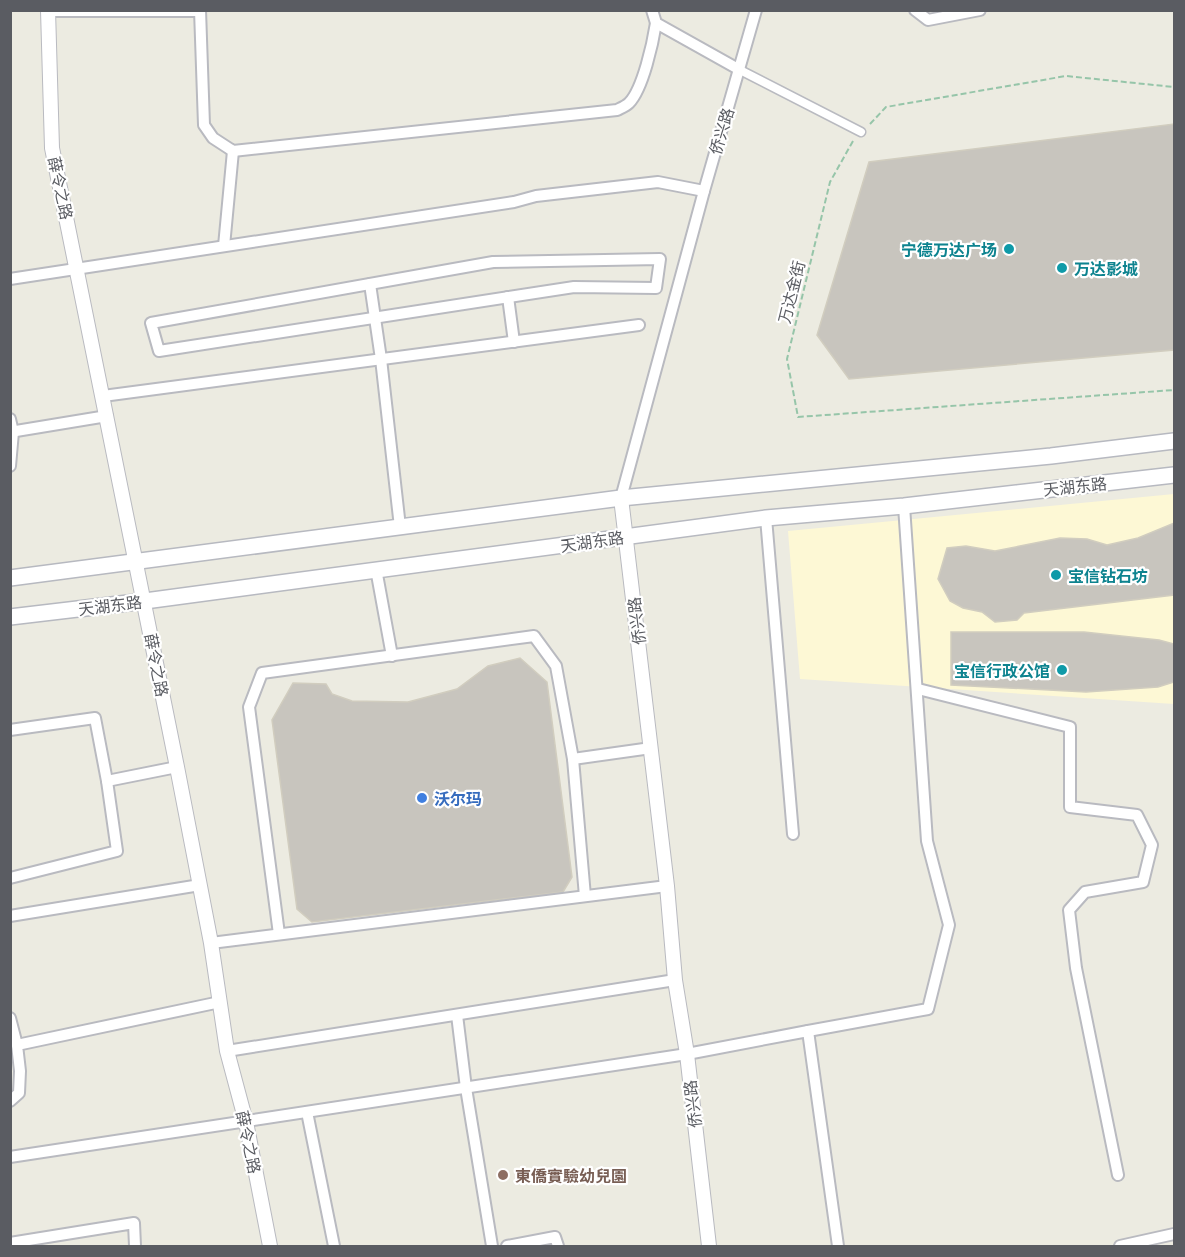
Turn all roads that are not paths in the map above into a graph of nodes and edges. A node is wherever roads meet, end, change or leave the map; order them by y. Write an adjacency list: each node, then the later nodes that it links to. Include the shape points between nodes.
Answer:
1 (652, 10): 7 (street)
2 (756, 10): 8 (street, 侨兴路)
3 (915, 10): 4 (street, via 928,20)
4 (980, 10)
5 (48, 11): 6 (street); 13 (street, 薛令之路, via 52,148)
6 (200, 11): 10 (street, via 204,125 213,138)
7 (656, 23): 8 (street); 10 (street, via 636,92 630,102 617,110)
8 (740, 70): 9 (street); 11 (street, 侨兴路)
9 (861, 132)
10 (233, 151): 12 (street)
11 (704, 191): 12 (street, via 658,182 536,196); 28 (street, 侨兴路)
12 (224, 246): 13 (street)
13 (78, 269): 14 (street); 21 (street, 薛令之路)
14 (10, 279)
15 (370, 284): 16 (street, via 494,262 660,259 656,288 574,287); 17 (street); 17 (street, via 151,323 159,351)
16 (508, 297): 17 (street); 19 (street)
17 (375, 318): 20 (street)
18 (639, 325): 19 (street)
19 (514, 342): 20 (street)
20 (381, 359): 21 (street); 31 (street)
21 (103, 396): 22 (street, 薛令之路)
22 (107, 416): 24 (street); 33 (street, 薛令之路)
23 (10, 419): 24 (street)
24 (12, 432): 26 (street)
25 (1174, 441): 28 (main road, 天湖东路)
26 (10, 466)
27 (1174, 475): 29 (main road, 天湖东路)
28 (621, 498): 31 (main road, 天湖东路); 32 (street, 侨兴路)
29 (904, 506): 30 (main road, 天湖东路); 39 (street)
30 (766, 518): 32 (main road, 天湖东路); 45 (street)
31 (400, 527): 33 (main road, 天湖东路)
32 (626, 536): 34 (main road, 天湖东路); 41 (street, 侨兴路)
33 (136, 561): 35 (main road, 天湖东路); 36 (street, 薛令之路)
34 (376, 569): 36 (main road, 天湖东路); 38 (street)
35 (10, 578)
36 (145, 601): 37 (main road, 天湖东路); 43 (street, 薛令之路)
37 (10, 617)
38 (392, 656): 42 (street, via 534,636 556,666); 51 (street, via 262,673 249,707)
39 (918, 689): 57 (street, via 927,841 949,925 928,1009); 66 (street, via 1070,727 1070,807 1137,815 1152,845 1143,882 1085,892 1069,910 1076,968)
40 (10, 730): 44 (street, via 95,718)
41 (651, 748): 42 (street); 48 (street, 侨兴路)
42 (573, 759): 49 (street)
43 (177, 767): 44 (street); 47 (street, 薛令之路)
44 (107, 781): 46 (street, via 117,851)
45 (793, 834)
46 (10, 878)
47 (200, 885): 50 (street); 52 (street, 薛令之路)
48 (667, 886): 49 (street); 53 (street, 侨兴路)
49 (585, 896): 51 (street)
50 (10, 916)
51 (279, 934): 52 (street)
52 (211, 943): 54 (street, 薛令之路)
53 (675, 980): 55 (street); 60 (street, 侨兴路)
54 (220, 1002): 58 (street); 59 (street, 薛令之路)
55 (457, 1015): 59 (street); 61 (street)
56 (10, 1018): 58 (street)
57 (808, 1031): 60 (street); 76 (street)
58 (17, 1045): 62 (street, via 19,1094)
59 (227, 1051): 64 (street, 薛令之路)
60 (687, 1054): 61 (street); 75 (street, 侨兴路)
61 (466, 1088): 63 (street); 72 (street)
62 (10, 1101)
63 (307, 1112): 64 (street); 71 (street)
64 (246, 1122): 65 (street); 70 (street, 薛令之路)
65 (10, 1157)
66 (1118, 1175)
67 (1174, 1234): 77 (street)
68 (10, 1243): 69 (street, via 134,1223)
69 (135, 1246)
70 (270, 1246)
71 (334, 1246)
72 (492, 1246)
73 (507, 1246): 74 (street, via 555,1237)
74 (558, 1246)
75 (709, 1246)
76 (838, 1246)
77 (1120, 1246)

